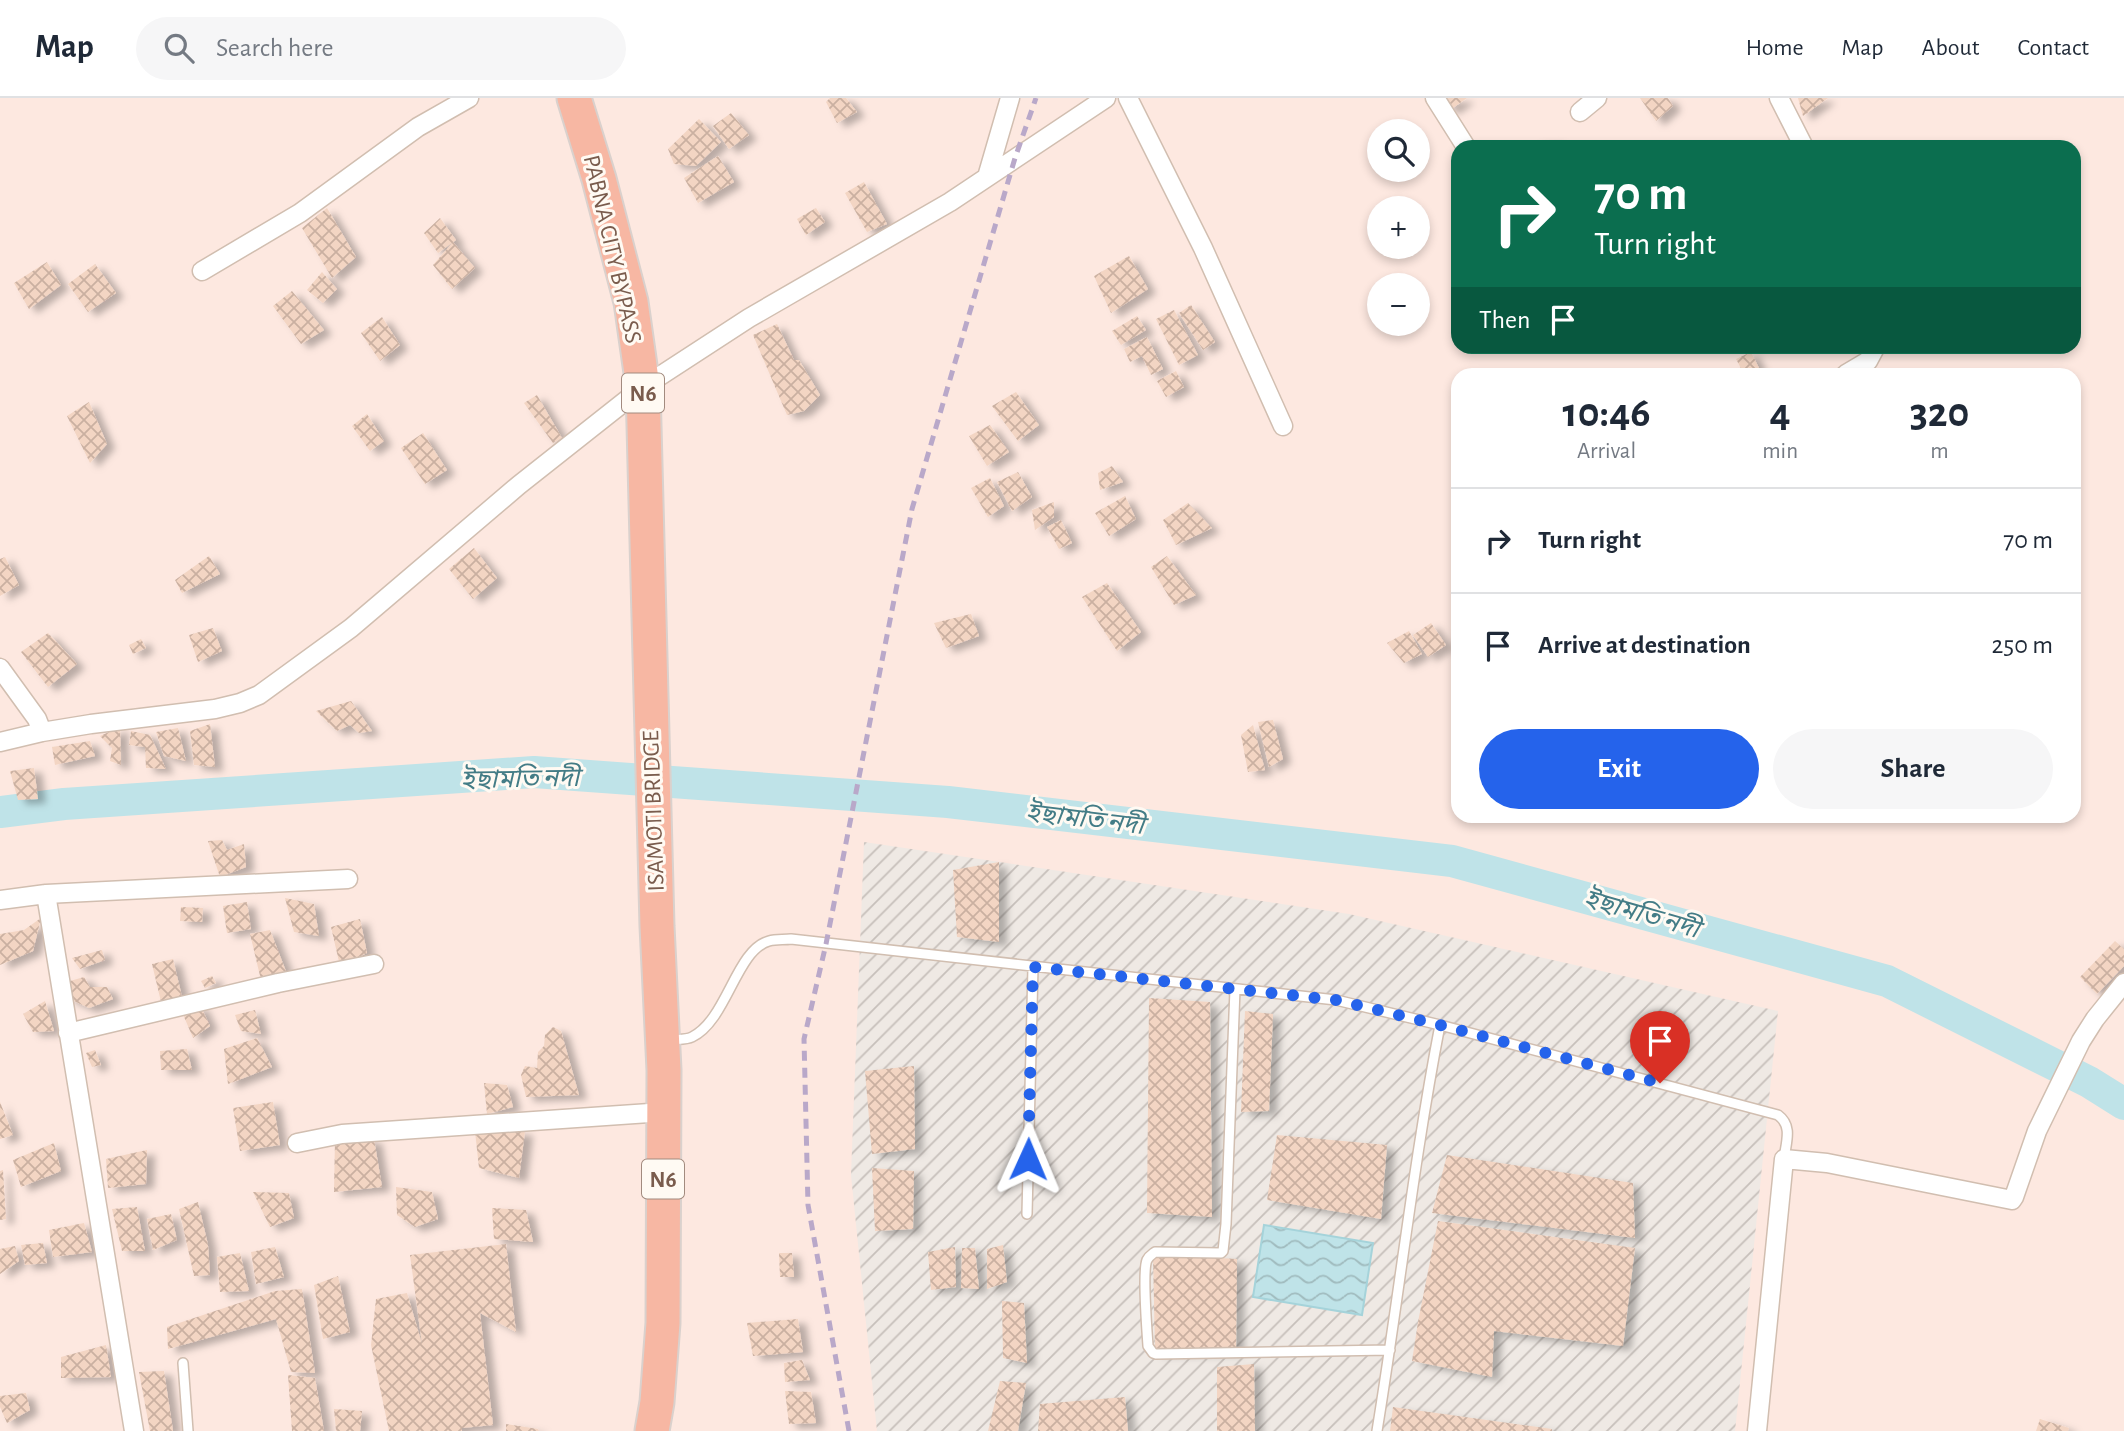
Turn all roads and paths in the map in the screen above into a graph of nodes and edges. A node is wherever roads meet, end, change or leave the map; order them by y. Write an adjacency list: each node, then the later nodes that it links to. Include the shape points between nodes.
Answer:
1 (469, 98): 13 (street, via 418,127 300,214)
2 (574, 98): 16 (highway, PABNA CITY BYPASS / N6, via 631,302)
3 (1010, 98): 12 (street)
4 (1106, 98): 12 (street)
5 (1129, 98): 17 (street)
6 (1435, 98): 10 (street)
7 (1597, 98): 9 (street)
8 (1779, 98): 11 (street)
9 (1580, 113)
10 (1462, 140)
11 (1800, 140)
12 (987, 177): 16 (street, via 748,317)
13 (202, 271)
14 (1871, 354): 15 (street)
15 (1855, 368)
16 (643, 387): 19 (highway, PABNA CITY BYPASS / N6); 20 (street, via 351,628 258,695 215,709)
17 (1283, 426)
18 (0, 668): 20 (street)
19 (650, 696): 31 (highway, ISAMOTI BRIDGE / N6)
20 (42, 732): 21 (street)
21 (0, 742)
22 (348, 880): 23 (street)
23 (46, 894): 24 (street); 30 (street)
24 (0, 900)
25 (374, 964): 30 (street)
26 (1033, 967): 28 (lane); 31 (lane, via 791,939 768,941 755,950 736,977 712,1022 690,1038); 35 (lane)
27 (2124, 984): 34 (street, via 2081,1041 2037,1131 2011,1200 1827,1163)
28 (1235, 989): 29 (lane, via 1336,1000); 36 (lane, via 1223,1251 1155,1252 1148,1258 1148,1346 1156,1354)
29 (1440, 1025): 34 (lane, via 1778,1115 1788,1127); 36 (lane)
30 (68, 1033): 38 (street)
31 (662, 1041): 32 (highway, N6)
32 (664, 1112): 33 (street, via 342,1133); 40 (highway, N6, via 663,1323)
33 (297, 1143)
34 (1784, 1159): 42 (street)
35 (1027, 1214)
36 (1390, 1350): 41 (lane)
37 (184, 1363): 39 (lane)
38 (134, 1431)
39 (188, 1431)
40 (652, 1431)
41 (1377, 1431)
42 (1757, 1431)

